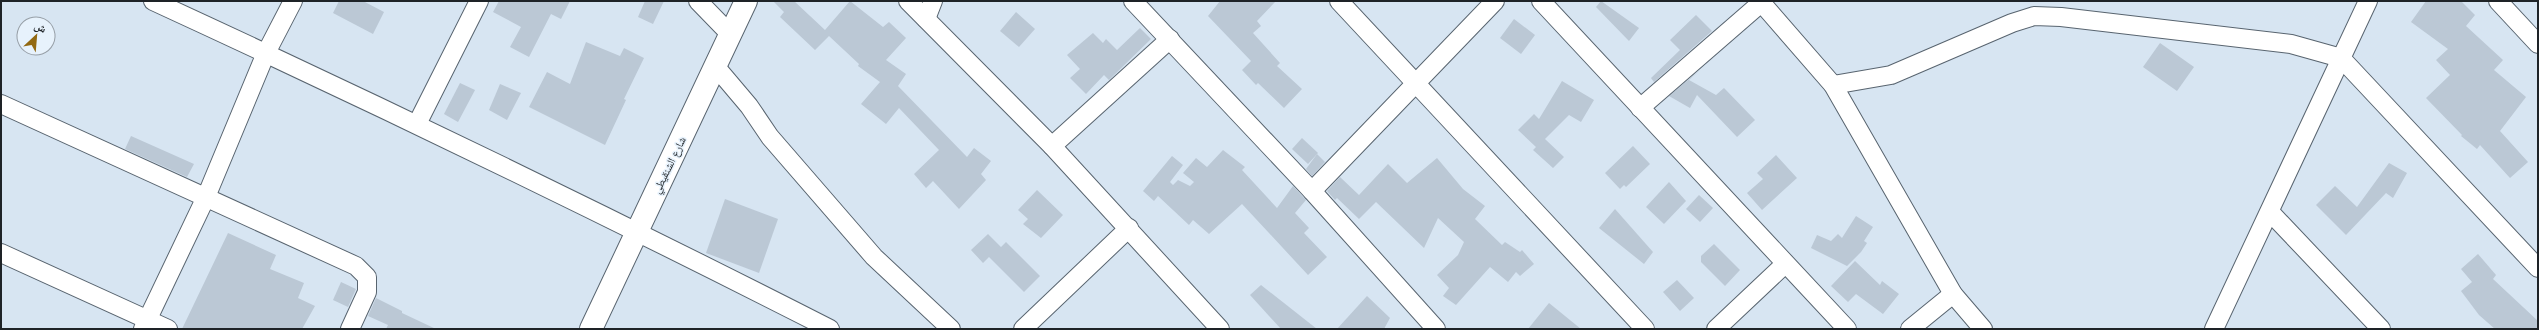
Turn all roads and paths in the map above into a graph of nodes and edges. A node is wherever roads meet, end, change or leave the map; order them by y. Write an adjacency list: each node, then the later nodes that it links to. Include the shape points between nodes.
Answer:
1 (153, 1): 19 (street)
2 (292, 1): 19 (street)
3 (479, 1): 26 (street)
4 (698, 1): 16 (street)
5 (746, 1): 16 (street, شارع الشنقيطي)
6 (908, 1): 15 (street)
7 (933, 1): 15 (street)
8 (1133, 1): 17 (street)
9 (1339, 1): 22 (street)
10 (1496, 1): 22 (street)
11 (1542, 1): 25 (street)
12 (2368, 1): 20 (street)
13 (2498, 1): 18 (street)
14 (1760, 2): 23 (street); 25 (street)
15 (926, 19): 27 (street)
16 (731, 35): 21 (street, شارع الشنقيطي)
17 (1170, 40): 27 (street); 28 (street)
18 (2538, 44)
19 (266, 54): 26 (street); 29 (street)
20 (2341, 58): 23 (street, via 2291,44 2034,16 1891,75); 30 (street); 35 (street)
21 (716, 67): 32 (street, شارع الشنقيطي); 43 (street, via 749,106 770,137 874,258)
22 (1416, 84): 28 (street); 46 (street)
23 (1833, 85): 36 (street)
24 (1, 104): 29 (street)
25 (1640, 108): 34 (street)
26 (417, 124): 32 (street)
27 (1052, 146): 31 (street)
28 (1312, 191): 38 (street)
29 (206, 197): 37 (street); 40 (street, via 356,266 367,277 367,292)
30 (2270, 212): 51 (street); 52 (street)
31 (1129, 228): 44 (street); 45 (street)
32 (637, 231): 41 (street, شارع الشنقيطي); 42 (street)
33 (1, 253): 37 (street)
34 (1785, 264): 47 (street); 48 (street)
35 (2538, 268)
36 (1952, 294): 49 (street); 50 (street)
37 (145, 324): 39 (street)
38 (1425, 326)
39 (168, 329)
40 (350, 329)
41 (591, 329)
42 (830, 329)
43 (951, 329)
44 (1023, 329)
45 (1220, 329)
46 (1645, 329)
47 (1716, 329)
48 (1847, 329)
49 (1910, 329)
50 (1983, 329)
51 (2214, 329)
52 (2381, 329)

